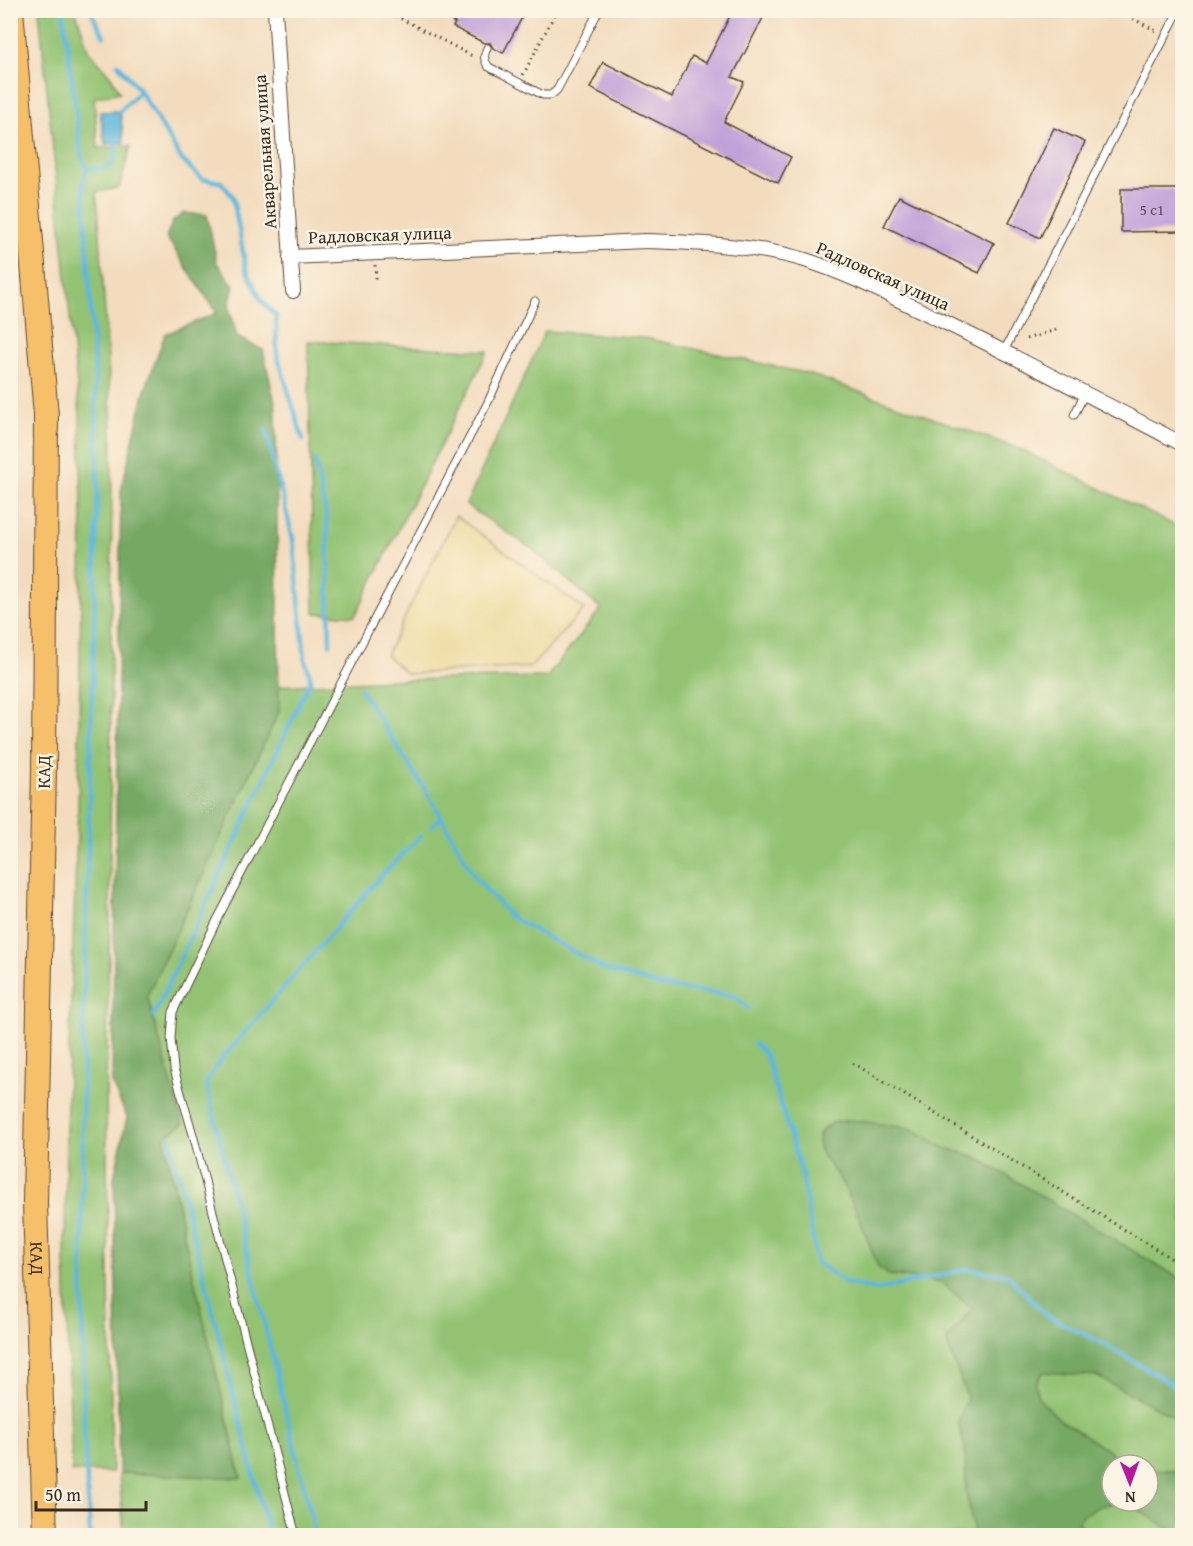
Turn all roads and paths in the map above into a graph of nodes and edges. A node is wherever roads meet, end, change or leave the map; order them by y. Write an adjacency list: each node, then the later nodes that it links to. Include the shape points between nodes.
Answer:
1 (11, 10): 23 (highway, КАД, via 46,414 44,792 35,1202)
2 (275, 10): 12 (street, Акварельная улица)
3 (385, 10): 10 (path)
4 (557, 10): 11 (path)
5 (599, 10): 11 (lane, via 557,90 543,95)
6 (1117, 10): 8 (path)
7 (1179, 10): 8 (lane)
8 (1166, 36): 17 (lane)
9 (487, 48): 10 (lane)
10 (485, 61): 11 (lane)
11 (519, 83)
12 (290, 257): 13 (street, Акварельная улица); 17 (street, Радловская улица, via 646,241 754,250 804,260 852,277)
13 (293, 291)
14 (534, 301): 24 (lane, via 488,402 217,920 173,1012 174,1069)
15 (1059, 329): 16 (path)
16 (1026, 339)
17 (1004, 351): 18 (street, Радловская улица)
18 (1084, 393): 19 (lane); 20 (street, Радловская улица)
19 (1074, 415)
20 (1182, 444)
21 (852, 1063): 22 (path)
22 (1182, 1265)
23 (45, 1536)
24 (296, 1536)

